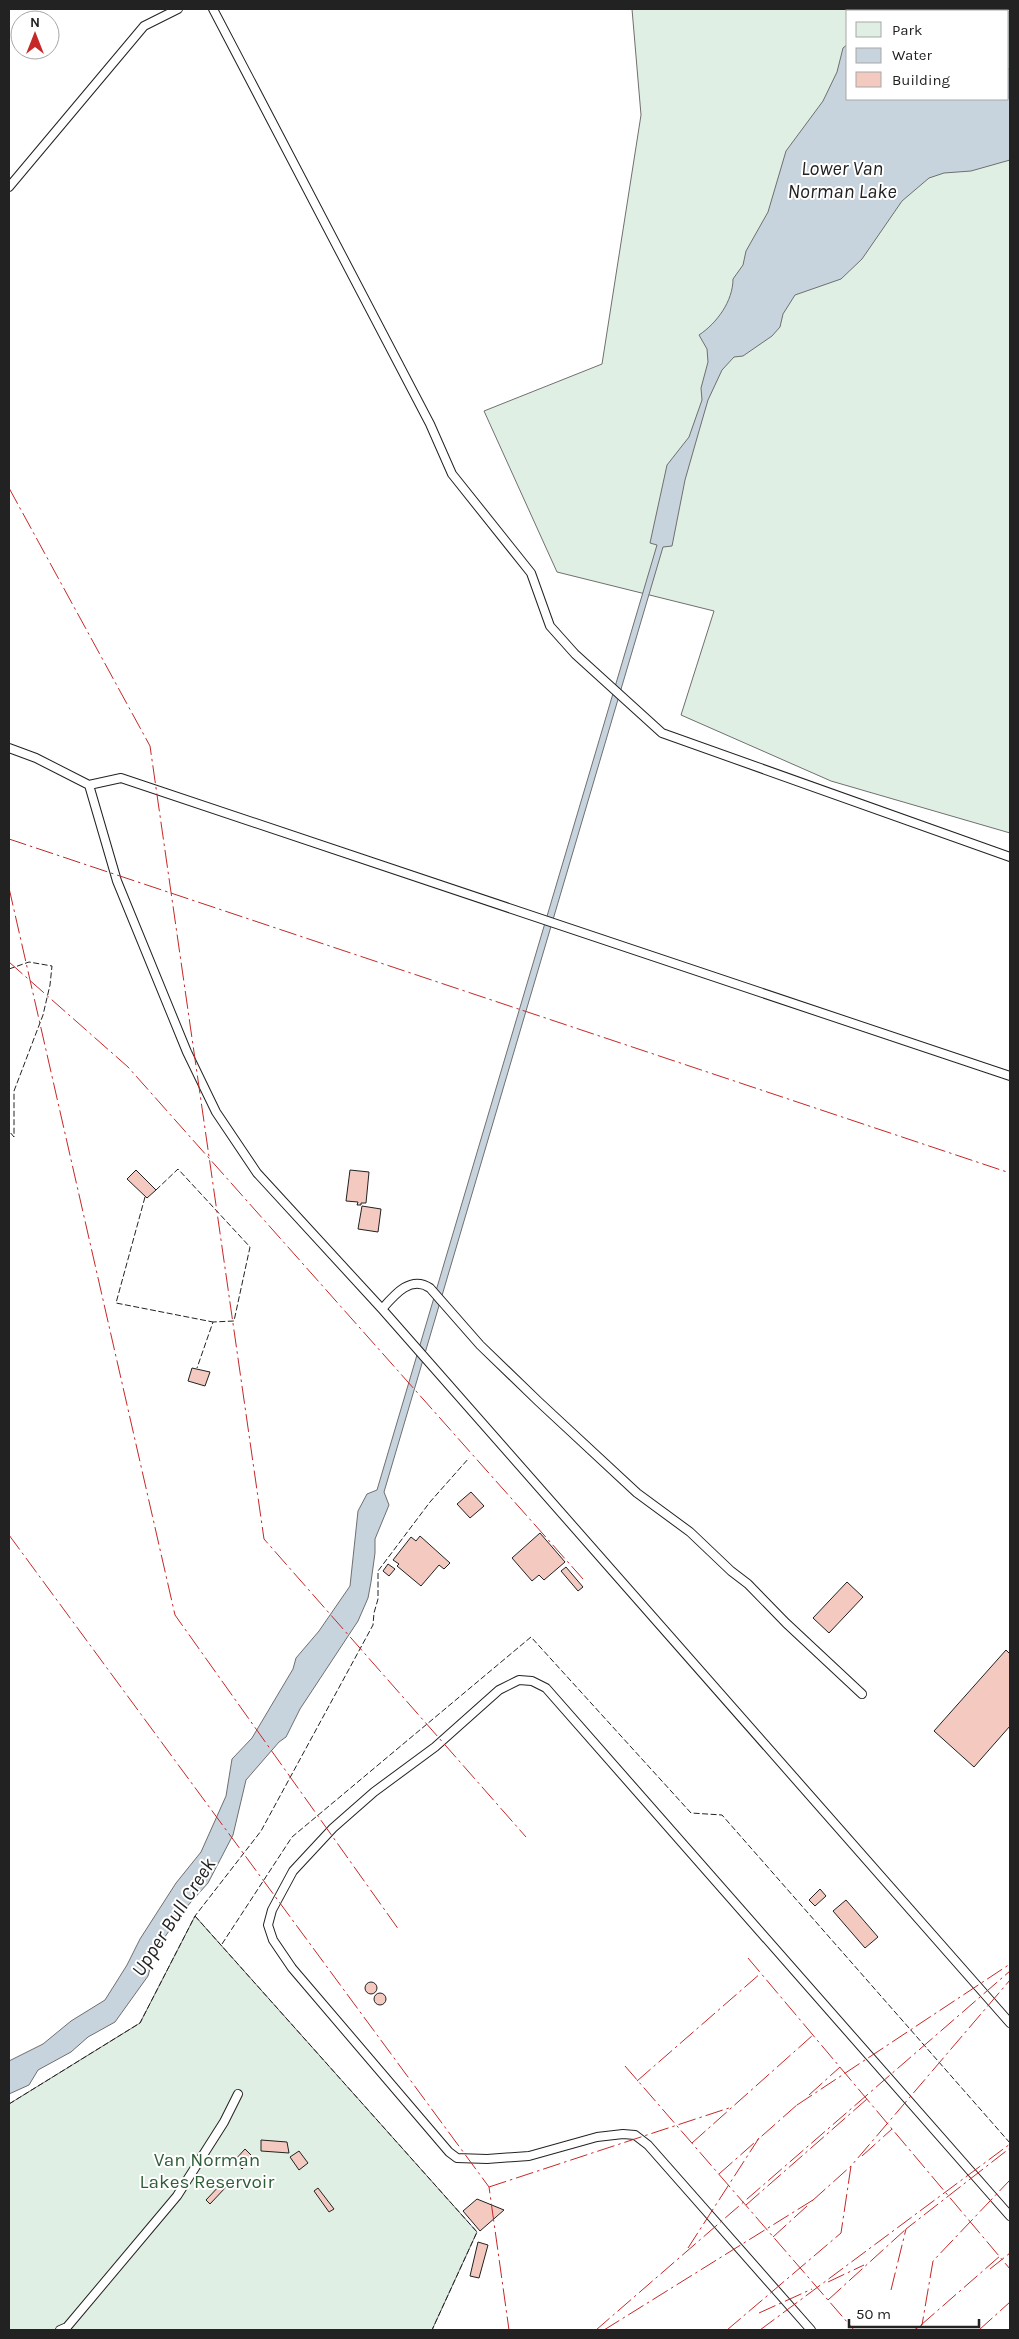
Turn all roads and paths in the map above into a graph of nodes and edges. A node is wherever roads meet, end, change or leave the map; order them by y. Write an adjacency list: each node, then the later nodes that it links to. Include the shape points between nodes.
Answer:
1 (178, 9): 3 (lane, via 144,26)
2 (213, 9): 6 (lane, via 430,424 452,474 531,573 550,626 575,654 662,733)
3 (9, 187)
4 (9, 748): 5 (lane)
5 (90, 785): 7 (lane, via 121,778); 8 (lane, via 117,881 187,1052 216,1112 257,1173)
6 (1010, 858)
7 (1010, 1076)
8 (382, 1309): 9 (lane, via 412,1283 430,1288 480,1344 539,1402 637,1493 690,1532 748,1584); 10 (lane)
9 (862, 1694)
10 (1010, 2023)
11 (238, 2094): 13 (lane, via 177,2196 67,2327)
12 (1010, 2216): 14 (lane, via 546,1688 532,1681 519,1680 499,1690 435,1747 374,1792 333,1828 292,1871 272,1910 268,1925 273,1940 292,1968 457,2158 529,2156 597,2137 635,2135 648,2145)
13 (60, 2330)
14 (811, 2330)

